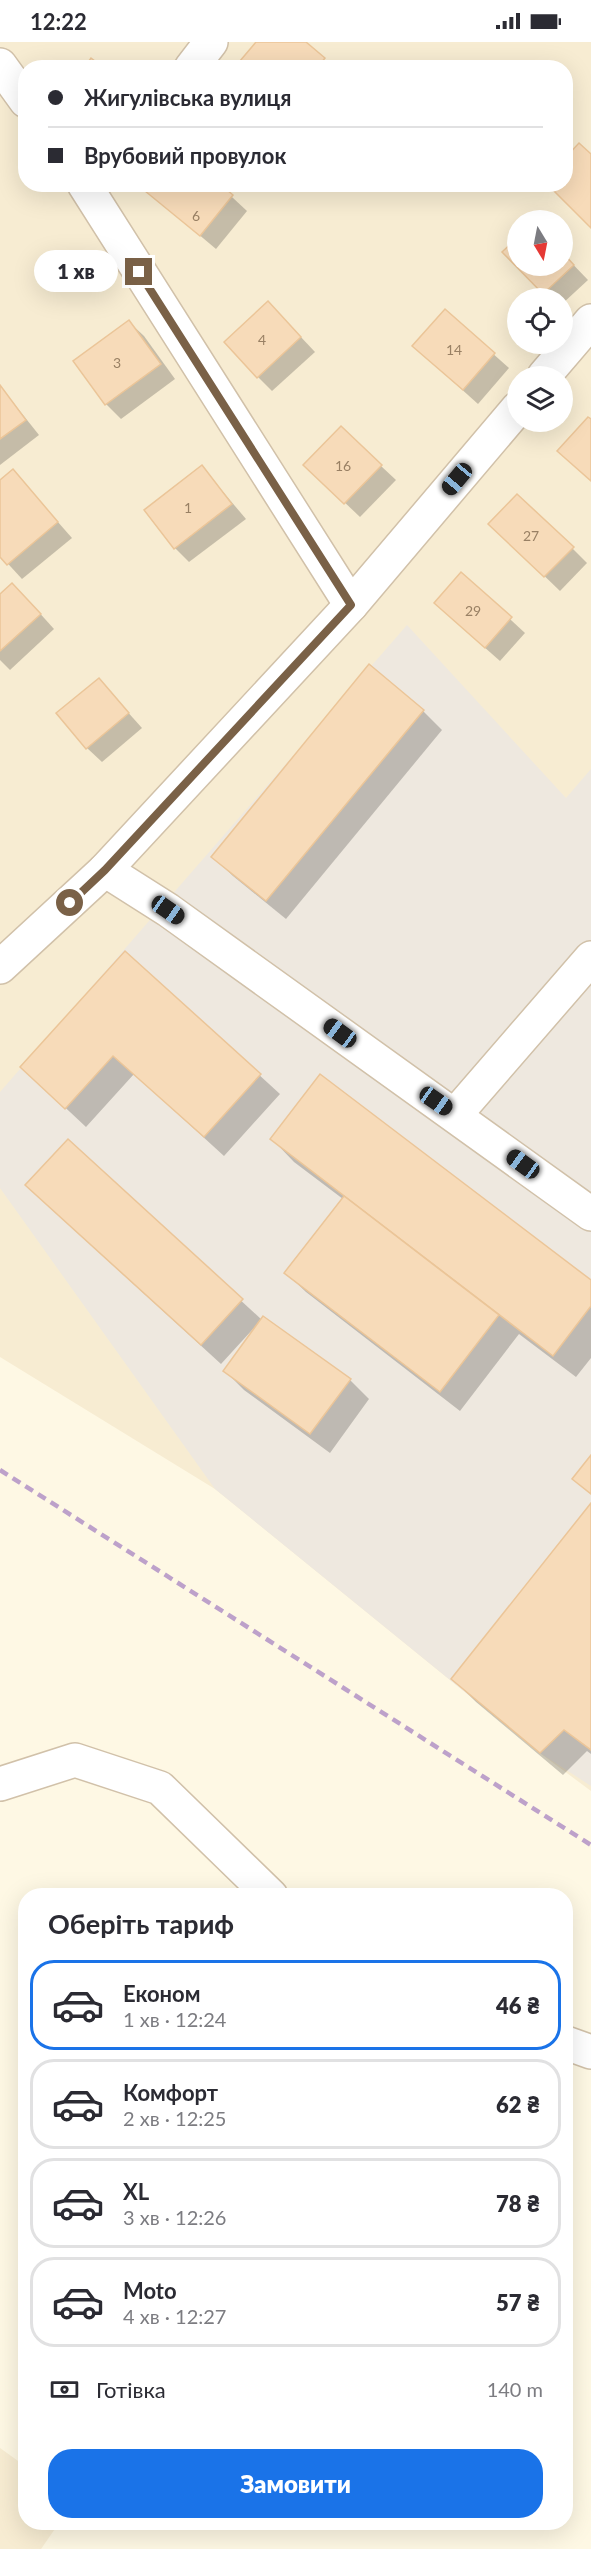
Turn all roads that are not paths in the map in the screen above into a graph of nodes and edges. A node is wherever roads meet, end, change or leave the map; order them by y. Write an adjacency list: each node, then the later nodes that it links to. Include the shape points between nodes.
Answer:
1 (211, 42): 2 (street)
2 (196, 60)
3 (0, 65): 4 (street)
4 (18, 90)
5 (93, 192): 9 (street)
6 (591, 321): 7 (street)
7 (553, 366)
8 (507, 421): 9 (street)
9 (351, 605): 10 (street)
10 (105, 870): 12 (street); 13 (street, via 168,910)
11 (591, 958): 13 (street)
12 (0, 968)
13 (455, 1115): 14 (street)
14 (591, 1214)
15 (0, 1784): 16 (street, via 75,1760 160,1788)
16 (263, 1888)
17 (573, 2046): 18 (street)
18 (591, 2052)

